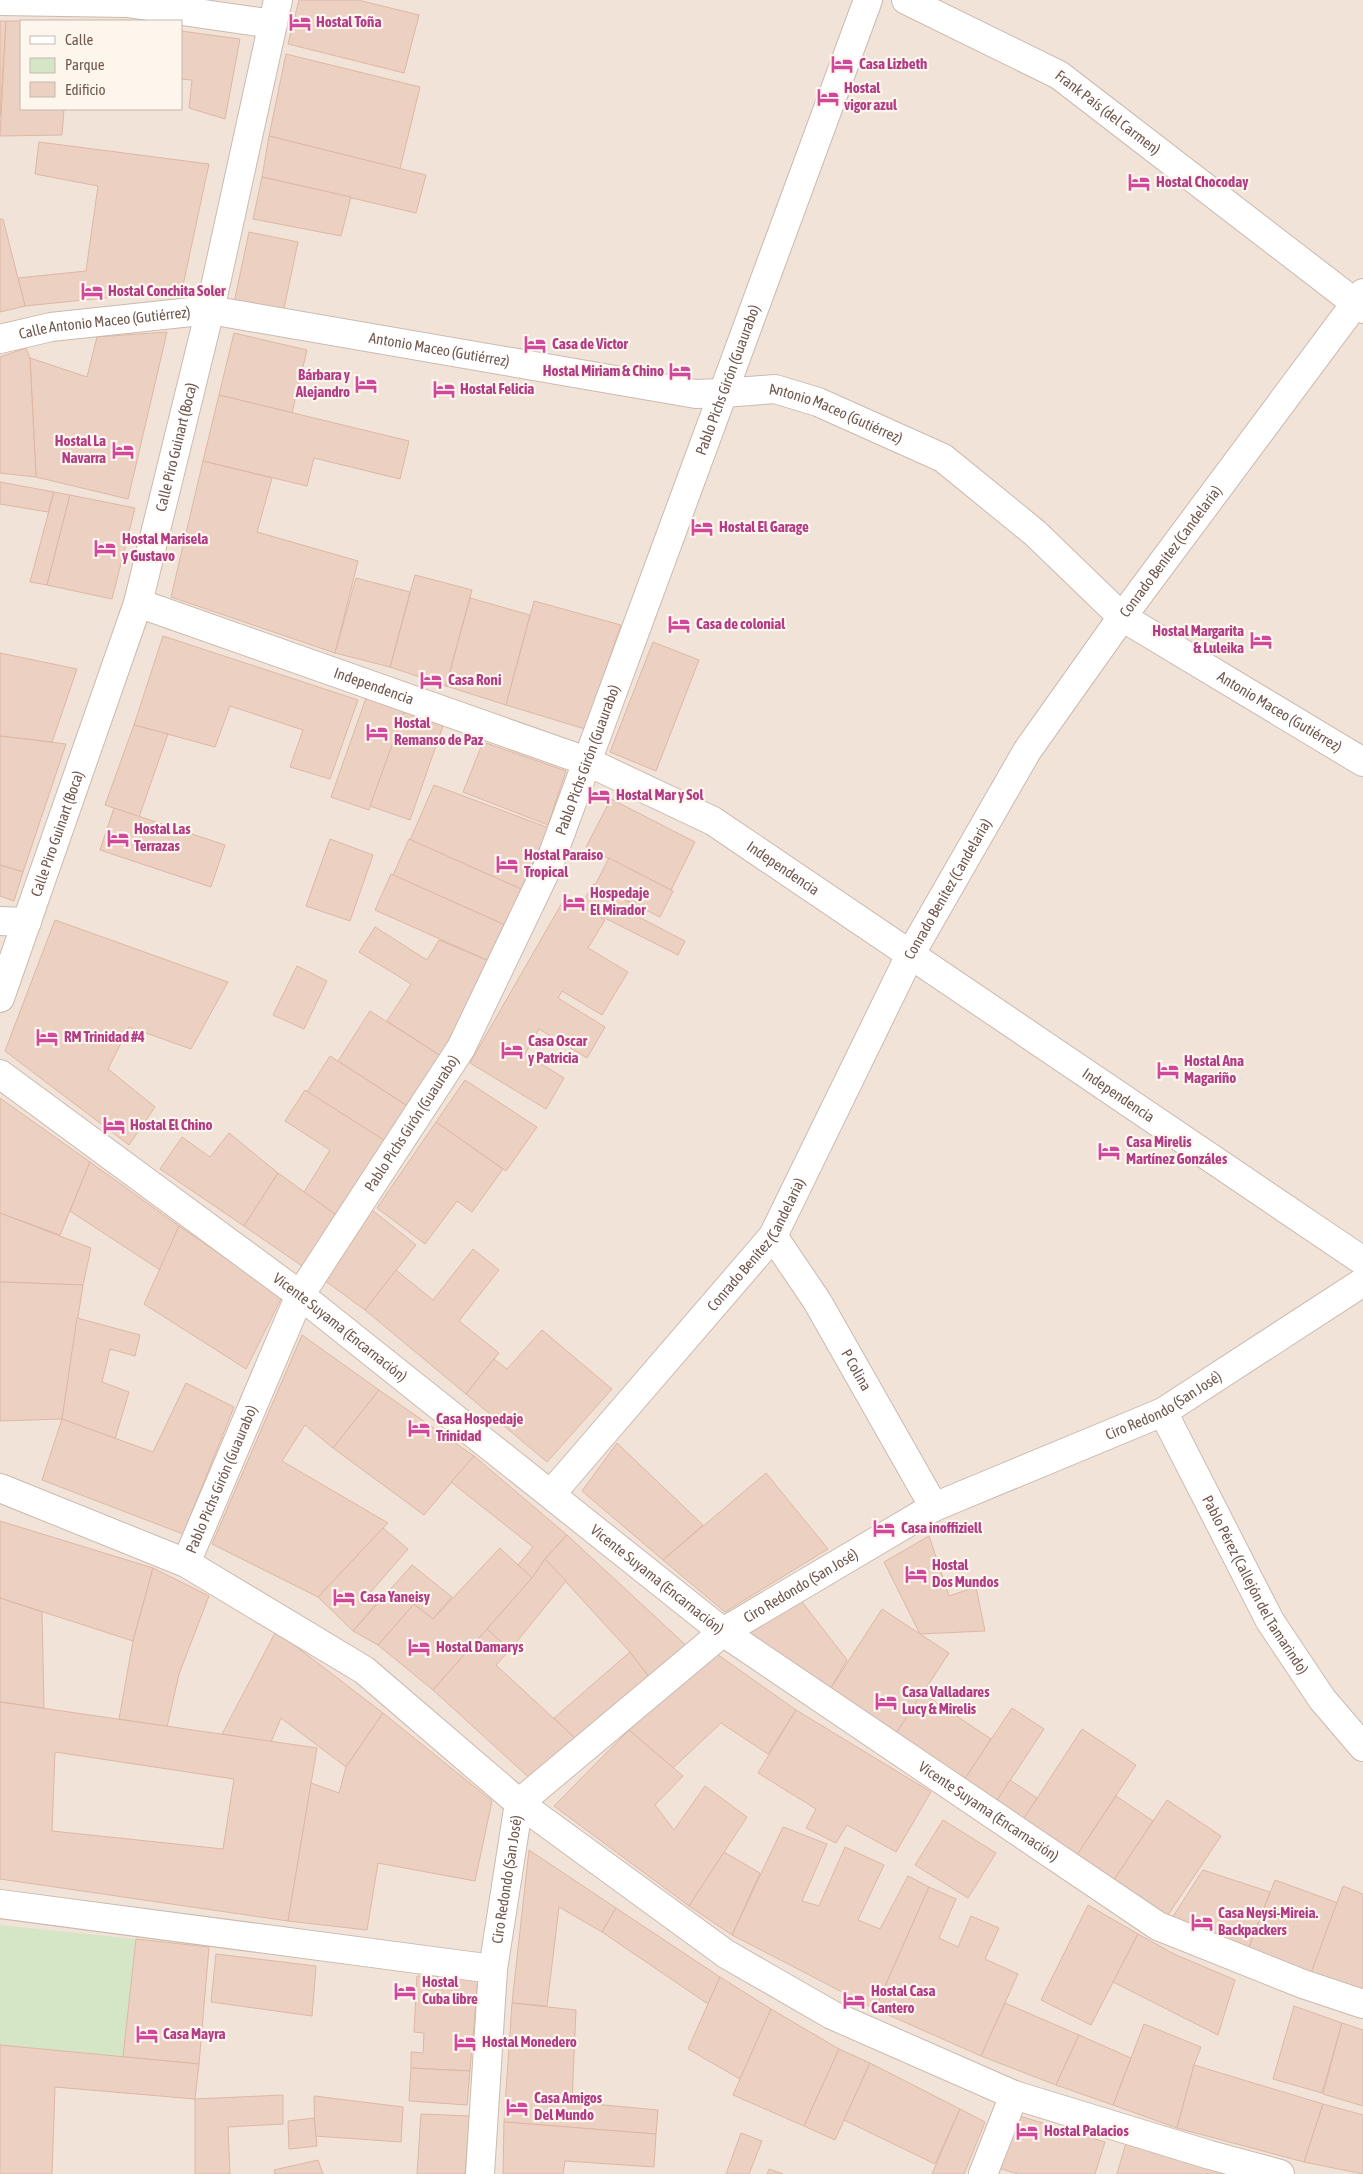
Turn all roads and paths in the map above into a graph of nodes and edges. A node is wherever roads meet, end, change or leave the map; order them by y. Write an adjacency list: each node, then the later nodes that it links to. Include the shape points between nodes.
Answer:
1 (868, 0): 8 (street, Pablo Pichs Girón (Guaurabo))
2 (906, 0): 5 (street, Frank País (del Carmen), via 1059,75)
3 (0, 1): 4 (street, via 126,3)
4 (276, 12): 6 (street, Calle Piro Guinart (Boca))
5 (1361, 302): 10 (street, Conrado Benítez (Candelaria))
6 (210, 310): 7 (street, Calle Antonio Maceo (Gutiérrez), via 51,327); 8 (street, Antonio Maceo (Gutiérrez), via 696,394); 9 (street, Calle Piro Guinart (Boca))
7 (0, 339)
8 (723, 394): 10 (street, Antonio Maceo (Gutiérrez), via 775,388 818,402 943,458 1034,533); 11 (street, Pablo Pichs Girón (Guaurabo))
9 (138, 603): 11 (street, Independencia); 14 (street, Calle Piro Guinart (Boca))
10 (1122, 617): 12 (street, Antonio Maceo (Gutiérrez)); 15 (street, Conrado Benítez (Candelaria), via 1027,751)
11 (586, 761): 15 (street, Independencia, via 713,821); 21 (street, Pablo Pichs Girón (Guaurabo), via 550,862 461,1048)
12 (1363, 762)
13 (0, 921): 14 (street)
14 (27, 922): 16 (street, Calle Piro Guinart (Boca))
15 (910, 955): 18 (street, Conrado Benítez (Candelaria)); 19 (street, Independencia)
16 (0, 998)
17 (0, 1074): 21 (street, Vicente Suyama (Encarnación))
18 (773, 1236): 24 (street, Conrado Benítez (Candelaria)); 25 (street, P Colina, via 817,1301)
19 (1363, 1261)
20 (1363, 1282): 22 (street, Ciro Redondo (San José))
21 (300, 1295): 24 (street, Vicente Suyama (Encarnación)); 26 (street, Pablo Pichs Girón (Guaurabo))
22 (1163, 1412): 25 (street, Ciro Redondo (San José)); 28 (street, Pablo Pérez (Callejón del Tamarindo), via 1270,1621 1322,1699)
23 (0, 1488): 26 (street)
24 (551, 1494): 27 (street, Vicente Suyama (Encarnación))
25 (934, 1507): 27 (street, Ciro Redondo (San José))
26 (186, 1563): 29 (street, via 364,1670)
27 (723, 1632): 29 (street, Ciro Redondo (San José)); 32 (street, Vicente Suyama (Encarnación), via 1158,1926 1303,1984)
28 (1363, 1747)
29 (519, 1803): 31 (street, Ciro Redondo (San José)); 33 (street, via 726,1954 832,2015)
30 (0, 1904): 31 (street)
31 (493, 1970): 34 (street, Ciro Redondo (San José))
32 (1363, 2004)
33 (1014, 2095): 35 (street); 36 (street)
34 (480, 2174)
35 (983, 2174)
36 (1280, 2174)

